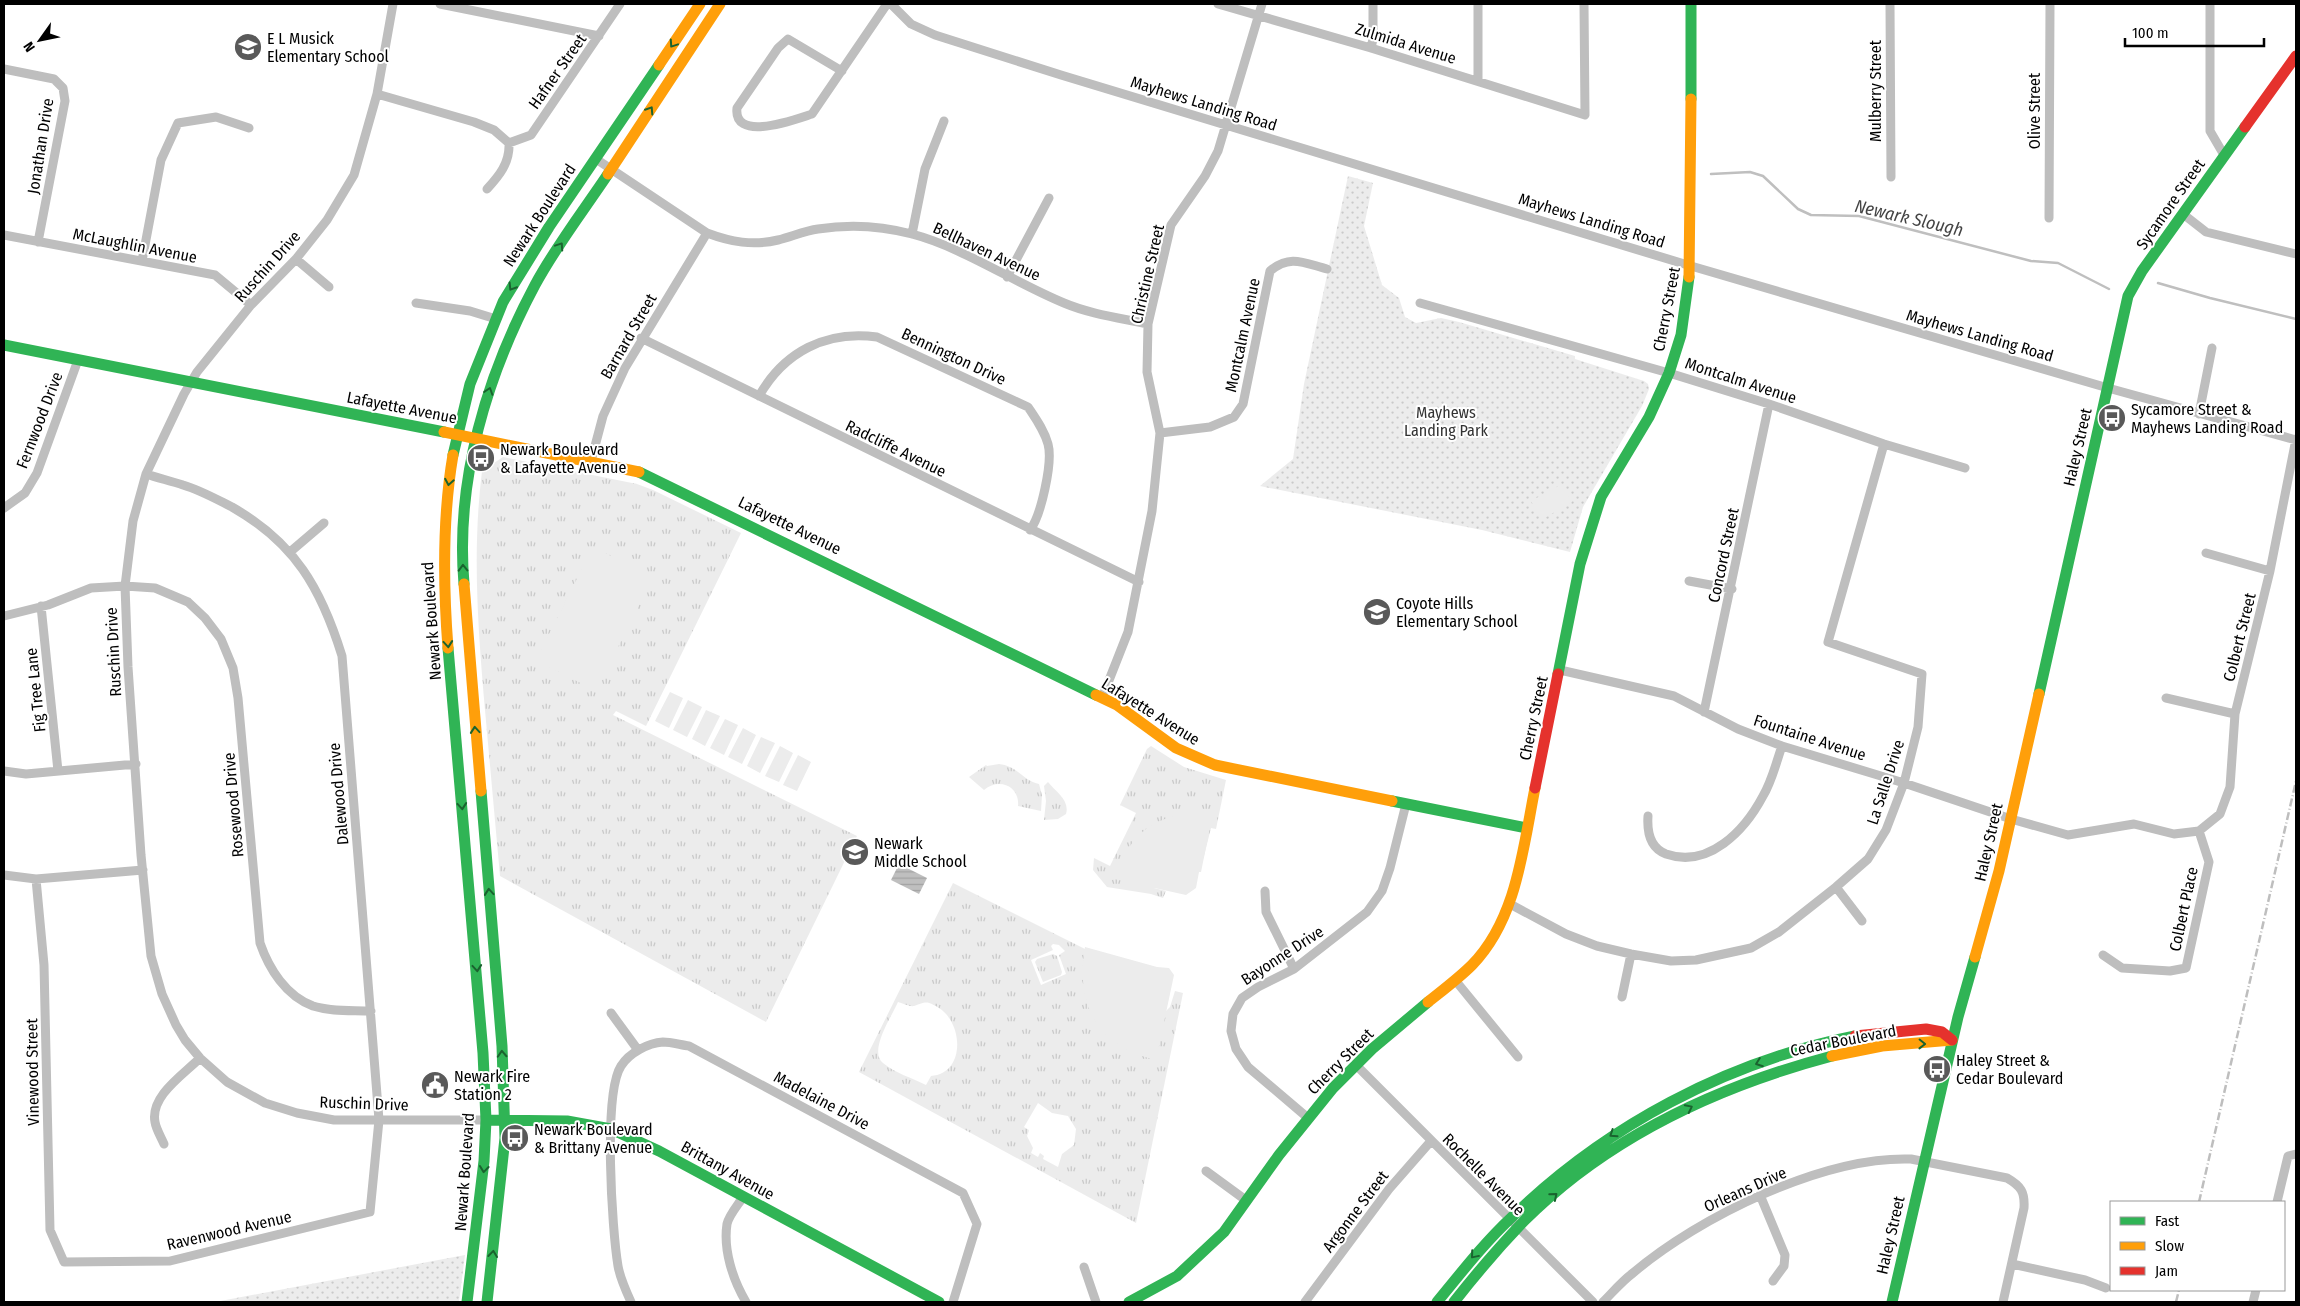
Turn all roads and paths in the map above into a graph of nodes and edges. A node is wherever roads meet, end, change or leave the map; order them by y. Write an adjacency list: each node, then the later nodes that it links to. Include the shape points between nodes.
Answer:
1 (393, 4): 23 (street, Ruschin Drive)
2 (440, 4): 17 (street)
3 (620, 4): 17 (street, Hafner Street)
4 (700, 4): 29 (street, Newark Boulevard, one-way to 29)
5 (720, 4): 30 (street, one-way to 5)
6 (889, 4): 21 (street); 25 (street, Mayhews Landing Road, via 911,24 935,35)
7 (1218, 4): 16 (street, Zulmida Avenue)
8 (1262, 4): 16 (street, Christine Street)
9 (1373, 4): 18 (street)
10 (1478, 4): 22 (street)
11 (1584, 4): 22 (street, Zulmida Avenue, via 1585,114)
12 (1691, 4): 43 (street, Cherry Street)
13 (1890, 4): 31 (street, Mulberry Street)
14 (2050, 4): 35 (street, Olive Street)
15 (2210, 4): 28 (street, via 2210,131)
16 (1258, 16): 18 (street, Zulmida Avenue); 25 (street, Christine Street)
17 (599, 36): 27 (street, Hafner Street, via 531,135)
18 (1371, 48): 22 (street, Zulmida Avenue)
19 (2296, 56): 28 (street, Sycamore Street)
20 (4, 69): 39 (street, Jonathan Drive, via 54,79 63,88 65,101)
21 (842, 71): 21 (street, via 812,114 752,127 736,115 737,108 778,48 788,39)
22 (1478, 81)
23 (377, 94): 27 (street, via 474,122 494,130); 41 (street, Ruschin Drive, via 354,175 327,220)
24 (944, 121): 37 (street, via 925,169)
25 (1226, 126): 43 (street, Mayhews Landing Road); 51 (street, Christine Street, via 1205,176 1171,225)
26 (249, 128): 42 (street, via 216,116 178,123 161,160)
27 (509, 143): 32 (street, via 501,174)
28 (2224, 155): 34 (street, Sycamore Street)
29 (596, 159): 30 (street, Bellhaven Avenue); 50 (street, Newark Boulevard, one-way to 50, via 549,227)
30 (611, 169): 36 (street, Bellhaven Avenue); 64 (street, one-way to 30, via 495,373 536,283)
31 (1891, 178)
32 (487, 189)
33 (1049, 198): 45 (street)
34 (2183, 214): 40 (street, via 2206,232); 58 (street, Sycamore Street, via 2128,296)
35 (2049, 218)
36 (708, 234): 37 (street, Bellhaven Avenue, via 746,243 770,242 834,227 877,227); 52 (street, Barnard Street)
37 (912, 234): 45 (street, Bellhaven Avenue, via 943,245)
38 (4, 235): 39 (street, McLaughlin Avenue)
39 (38, 242): 42 (street, McLaughlin Avenue)
40 (2296, 254)
41 (296, 259): 46 (street); 49 (street, Ruschin Drive)
42 (142, 261): 49 (street, McLaughlin Avenue, via 215,275)
43 (1691, 266): 56 (street, Cherry Street, via 1681,335); 58 (street, Mayhews Landing Road)
44 (1327, 269): 62 (street, Montcalm Avenue, via 1292,260 1280,263 1270,271 1243,404 1234,417 1210,427)
45 (1007, 277): 51 (street, Bellhaven Avenue, via 1065,304)
46 (329, 287)
47 (416, 302): 50 (street)
48 (1420, 303): 56 (street, Montcalm Avenue)
49 (251, 305): 57 (street, Ruschin Drive)
50 (496, 319): 63 (street, Newark Boulevard, via 470,384)
51 (1148, 324): 62 (street, Christine Street, via 1147,372)
52 (642, 338): 59 (street, Radcliffe Avenue); 67 (street, Barnard Street, via 624,368 603,416)
53 (4, 345): 55 (street, Lafayette Avenue)
54 (2212, 348): 61 (street)
55 (78, 360): 57 (street, Lafayette Avenue); 70 (street, Fernwood Drive, via 37,473 25,493)
56 (1669, 374): 60 (street, Montcalm Avenue); 82 (street, Cherry Street, via 1649,418 1601,497 1580,564)
57 (191, 382): 63 (street, Lafayette Avenue); 69 (street, Ruschin Drive)
58 (2108, 388): 61 (street, Mayhews Landing Road); 94 (street, Haley Street)
59 (759, 396): 72 (street, Radcliffe Avenue); 72 (street, Bennington Drive, via 783,366 807,346 857,334 876,337 1028,407 1049,446 1046,480 1038,515)
60 (1769, 404): 66 (street, Montcalm Avenue); 79 (street, Concord Street)
61 (2199, 414): 65 (street, Mayhews Landing Road)
62 (1160, 433): 77 (street, Christine Street, via 1152,511)
63 (457, 434): 64 (street, Lafayette Avenue); 118 (street, Newark Boulevard, one-way to 118, via 447,493 443,560)
64 (476, 438): 67 (street, Lafayette Avenue); 119 (street, one-way to 64, via 502,1046 462,572 464,506)
65 (2296, 440): 75 (street, Colbert Street)
66 (1884, 444): 68 (street, Montcalm Avenue); 91 (street, La Salle Drive, via 1828,642 1922,674 1918,727)
67 (591, 460): 83 (street, Lafayette Avenue, via 639,471 669,483)
68 (1965, 468)
69 (146, 474): 73 (street, Dalewood Drive, via 183,485 226,504 257,521); 78 (street, Ruschin Drive, via 133,521)
70 (4, 508)
71 (324, 523): 73 (street)
72 (1030, 530): 77 (street, Radcliffe Avenue)
73 (290, 552): 109 (street, Dalewood Drive, via 326,608 342,656)
74 (2206, 553): 75 (street)
75 (2270, 571): 86 (street, Colbert Street)
76 (1689, 581): 79 (street)
77 (1139, 582): 83 (street, Christine Street, via 1128,632)
78 (125, 586): 80 (street, Rosewood Drive, via 91,588); 88 (street, Ruschin Drive); 109 (street, Rosewood Drive, via 155,588 188,602 221,639 233,668 260,944 266,962 292,993 313,1006)
79 (1732, 589): 85 (street, Concord Street)
80 (41, 606): 81 (street, Rosewood Drive); 90 (street, Fig Tree Lane)
81 (4, 616)
82 (1560, 670): 85 (street, Fountaine Avenue, via 1674,696); 95 (street, Cherry Street)
83 (1102, 698): 92 (street, Lafayette Avenue, via 1135,716 1176,748 1215,765)
84 (2166, 698): 86 (street)
85 (1704, 712): 87 (street, Fountaine Avenue)
86 (2236, 714): 96 (street, Colbert Street, via 2230,787 2220,814)
87 (1782, 746): 91 (street, Fountaine Avenue); 93 (street, via 1763,796 1753,812 1730,839 1708,854 1687,857 1662,852 1650,838)
88 (136, 764): 90 (street); 97 (street, Ruschin Drive)
89 (4, 771): 90 (street, via 26,774)
90 (58, 771)
91 (1904, 783): 94 (street, Fountaine Avenue); 100 (street, La Salle Drive, via 1886,830 1868,859)
92 (1406, 804): 95 (street, Lafayette Avenue); 106 (street, Bayonne Drive, via 1382,891 1368,912)
93 (1648, 816)
94 (2011, 819): 96 (street, Fountaine Avenue, via 2068,835 2134,824 2174,834); 111 (street, Haley Street)
95 (1527, 828): 102 (street, Cherry Street)
96 (2199, 831): 105 (street, Colbert Place, via 2209,862 2186,968 2170,971 2122,968)
97 (143, 870): 99 (street); 114 (street, Ruschin Drive, via 151,956 162,994 176,1025)
98 (4, 875): 99 (street)
99 (36, 879): 133 (street, Vinewood Street, via 44,965 50,1230)
100 (1836, 887): 103 (street); 104 (street, La Salle Drive, via 1779,932 1751,948 1696,960 1672,961)
101 (1265, 891): 106 (street, via 1266,912)
102 (1510, 904): 104 (street, La Salle Drive, via 1566,934); 107 (street, Cherry Street, via 1486,948)
103 (1862, 921)
104 (1631, 954): 108 (street)
105 (2103, 955)
106 (1294, 969): 116 (street, Bayonne Drive, via 1258,986 1242,998 1233,1014 1231,1031 1236,1049 1248,1067)
107 (1455, 980): 113 (street); 115 (street, Cherry Street)
108 (1622, 997)
109 (371, 1011): 117 (street, Dalewood Drive)
110 (611, 1013): 112 (street)
111 (1952, 1040): 124 (street, Haley Street); 131 (street, Cedar Boulevard, one-way to 131, via 1942,1031 1870,1033 1834,1040 1741,1070 1677,1097 1616,1132); 132 (street, Cedar Boulevard, one-way to 111, via 1568,1184 1622,1145 1712,1097 1779,1070 1828,1058 1891,1045 1937,1044)
112 (638, 1050): 120 (street, Madelaine Drive, via 621,1066 615,1082); 143 (street, Madelaine Drive, via 662,1042 690,1046 962,1193 977,1224)
113 (1518, 1057)
114 (200, 1058): 117 (street, Ruschin Drive, via 227,1082 265,1103 334,1120); 122 (street, via 158,1100 155,1123)
115 (1356, 1065): 116 (street, Cherry Street); 121 (street, Rochelle Avenue)
116 (1308, 1118): 128 (street, Cherry Street)
117 (379, 1120): 118 (street, Ruschin Drive); 130 (street, Dalewood Drive)
118 (486, 1120): 119 (street, Brittany Avenue); 138 (street, Newark Boulevard, one-way to 138)
119 (505, 1120): 120 (street, Brittany Avenue, via 568,1121); 139 (street, one-way to 119, via 501,1186)
120 (611, 1129): 127 (street, Brittany Avenue, via 659,1151); 140 (street, Madelaine Drive, via 612,1216 619,1268)
121 (1431, 1141): 131 (street, Rochelle Avenue); 146 (street, Argonne Street, via 1388,1188)
122 (164, 1144)
123 (2296, 1154): 129 (street, via 2288,1156)
124 (1924, 1162): 126 (street, Orleans Drive, via 1896,1158 1857,1164); 134 (street, Orleans Drive, via 2007,1178 2020,1186 2024,1208); 151 (street, Haley Street)
125 (1206, 1171): 128 (street)
126 (1760, 1195): 136 (street, via 1785,1255 1784,1266); 150 (street, Orleans Drive, via 1675,1241 1632,1273)
127 (742, 1197): 141 (street, via 728,1222 726,1250 738,1290); 142 (street, Brittany Avenue)
128 (1247, 1201): 145 (street, Cherry Street, via 1224,1232 1177,1276)
129 (2277, 1201)
130 (370, 1212): 133 (street, Ravenwood Avenue, via 170,1261)
131 (1508, 1219): 132 (street, Rochelle Avenue); 147 (street, Cedar Boulevard, one-way to 147)
132 (1517, 1228): 148 (street, Cedar Boulevard, via 1486,1259); 149 (street, Rochelle Avenue)
133 (64, 1262)
134 (2012, 1264): 137 (street, via 2085,1280); 152 (street, Orleans Drive)
135 (1084, 1267): 144 (street)
136 (1773, 1281)
137 (2106, 1288)
138 (467, 1302)
139 (487, 1302)
140 (630, 1302)
141 (746, 1302)
142 (939, 1302)
143 (953, 1302)
144 (1096, 1302)
145 (1129, 1302)
146 (1305, 1302)
147 (1437, 1302)
148 (1454, 1302)
149 (1593, 1302)
150 (1603, 1302)
151 (1892, 1302)
152 (2003, 1302)

